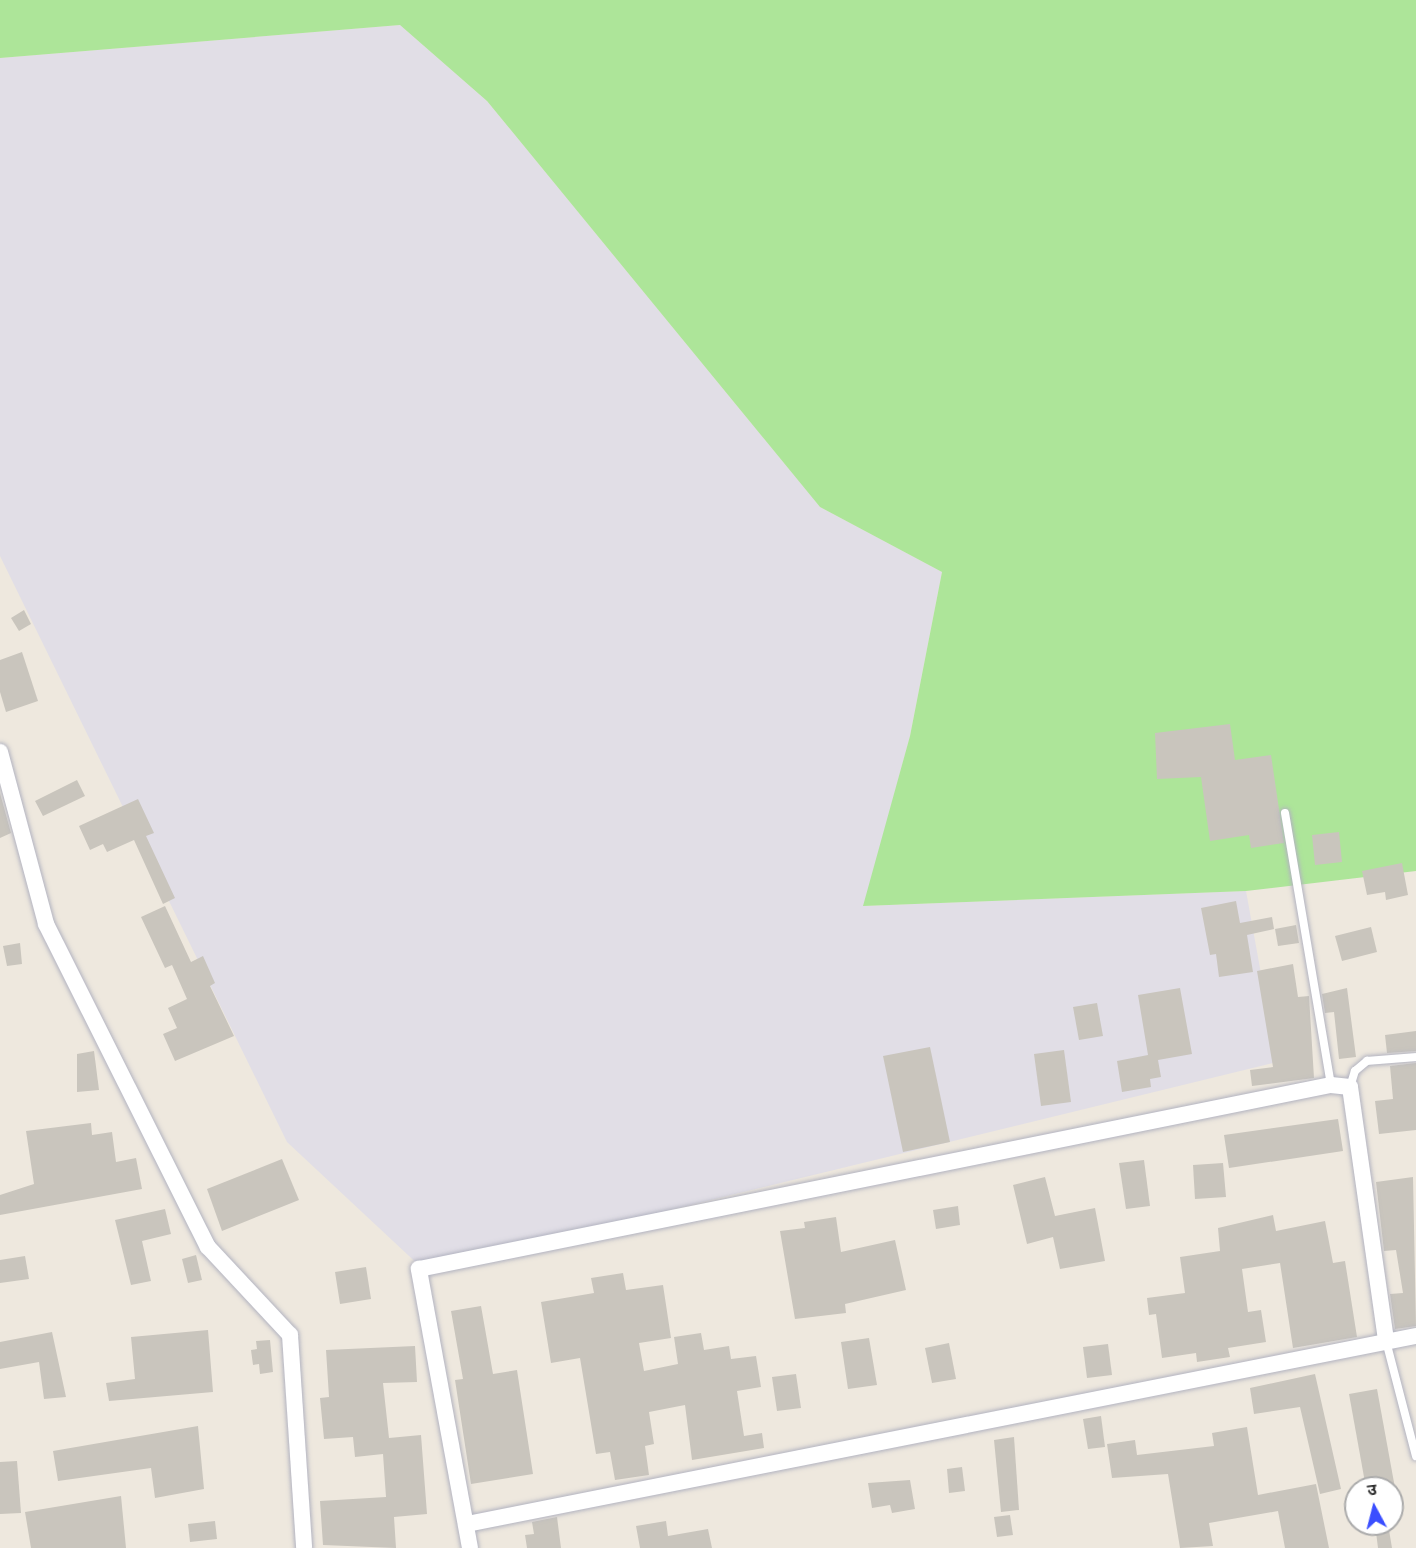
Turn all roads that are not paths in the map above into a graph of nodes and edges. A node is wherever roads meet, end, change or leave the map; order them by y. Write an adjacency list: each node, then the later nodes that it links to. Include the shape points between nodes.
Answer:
1 (0, 752): 10 (street, via 46,924 208,1247 290,1335)
2 (1285, 813): 4 (lane)
3 (1416, 1057): 5 (lane, via 1367,1061 1355,1071)
4 (1331, 1085): 5 (street); 9 (street, via 418,1269)
5 (1350, 1087): 7 (street)
6 (1416, 1335): 7 (street)
7 (1386, 1341): 8 (lane); 9 (street)
8 (1416, 1456)
9 (467, 1524): 11 (street)
10 (304, 1548)
11 (470, 1548)

